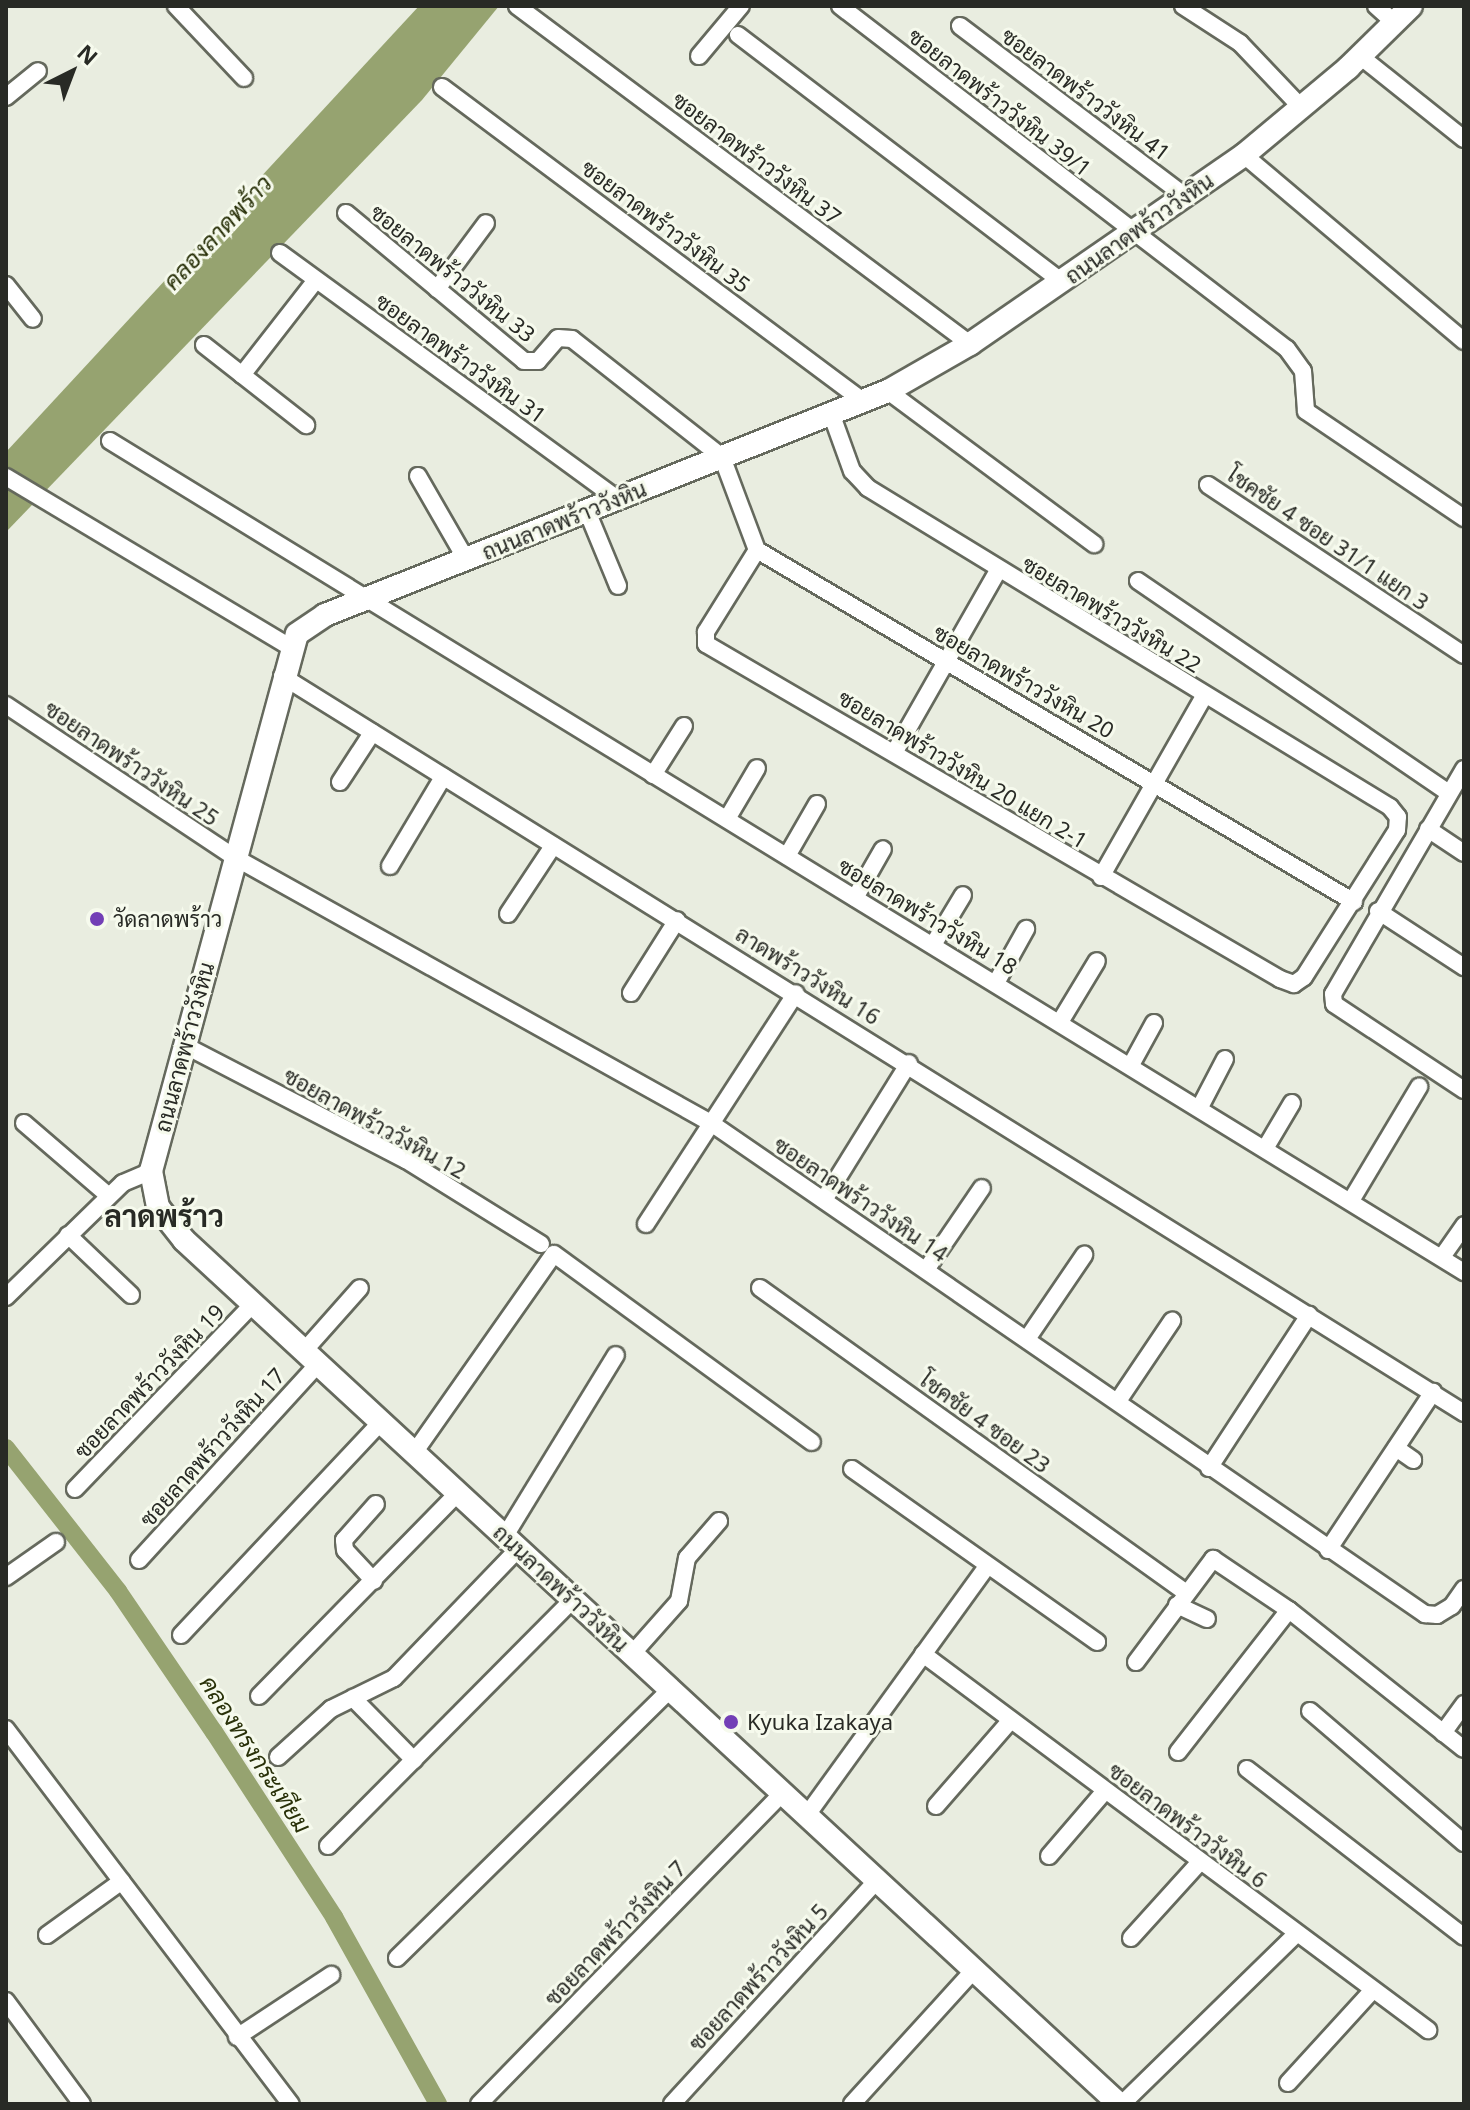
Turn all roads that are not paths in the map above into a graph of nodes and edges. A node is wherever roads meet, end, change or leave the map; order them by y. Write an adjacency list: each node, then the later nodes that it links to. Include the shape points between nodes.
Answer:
1 (176, 6): 14 (street)
2 (517, 6): 31 (street, ซอยลาดพร้าววังหิน 37)
3 (741, 6): 11 (street)
4 (840, 6): 23 (street, ซอยลาดพร้าววังหิน 39/1)
5 (1183, 6): 17 (street, via 1240,43)
6 (1376, 6): 8 (street)
7 (1411, 6): 8 (main road, ถนนลาดพร้าววังหิน)
8 (1395, 23): 12 (main road, ถนนลาดพร้าววังหิน)
9 (960, 26): 20 (street, ซอยลาดพร้าววังหิน 41)
10 (738, 35): 26 (street)
11 (699, 56)
12 (1360, 56): 17 (main road, ถนนลาดพร้าววังหิน); 18 (street)
13 (38, 71): 16 (street)
14 (244, 78)
15 (442, 87): 35 (street, ซอยลาดพร้าววังหิน 35)
16 (6, 97)
17 (1302, 108): 19 (main road, ถนนลาดพร้าววังหิน)
18 (1464, 139)
19 (1244, 155): 20 (main road, ถนนลาดพร้าววังหิน); 30 (street)
20 (1186, 197): 23 (main road, ถนนลาดพร้าววังหิน)
21 (346, 213): 28 (street, ซอยลาดพร้าววังหิน 33)
22 (486, 223): 28 (street)
23 (1133, 233): 26 (main road, ถนนลาดพร้าววังหิน); 45 (street, ซอยลาดพร้าววังหิน 39/1, via 1298,359 1306,411)
24 (280, 253): 25 (street, ซอยลาดพร้าววังหิน 31)
25 (316, 280): 33 (street); 43 (street, ซอยลาดพร้าววังหิน 31)
26 (1062, 282): 31 (main road, ถนนลาดพร้าววังหิน)
27 (6, 285): 29 (street)
28 (437, 289): 39 (street, ซอยลาดพร้าววังหิน 33, via 524,361 538,361 558,338 572,339)
29 (33, 319)
30 (1464, 341)
31 (970, 344): 34 (main road, ถนนลาดพร้าววังหิน)
32 (204, 345): 33 (street)
33 (242, 375): 37 (street)
34 (888, 391): 35 (main road, ถนนลาดพร้าววังหิน); 46 (street)
35 (863, 401): 36 (main road, ถนนลาดพร้าววังหิน)
36 (831, 413): 39 (main road, ถนนลาดพร้าววังหิน); 49 (street, ซอยลาดพร้าววังหิน 22, via 852,471 868,488)
37 (306, 425)
38 (110, 441): 52 (street, ซอยลาดพร้าววังหิน 18)
39 (722, 457): 43 (main road, ถนนลาดพร้าววังหิน); 47 (street)
40 (418, 476): 48 (street)
41 (6, 477): 53 (street)
42 (1208, 485): 54 (street, โชคชัย 4 ซอย 31/1 แยก 3)
43 (617, 499): 44 (main road, ถนนลาดพร้าววังหิน)
44 (587, 511): 48 (main road, ถนนลาดพร้าววังหิน); 51 (street)
45 (1464, 518)
46 (1094, 544)
47 (757, 550): 55 (street, ซอยลาดพร้าววังหิน 20); 61 (street, ซอยลาดพร้าววังหิน 20 แยก 2-1, via 703,641)
48 (466, 559): 52 (main road, ถนนลาดพร้าววังหิน)
49 (998, 571): 55 (street, ซอยลาดพร้าววังหิน 22); 57 (street, ซอยลาดพร้าววังหิน 22)
50 (1138, 581): 68 (street)
51 (618, 586)
52 (368, 598): 53 (main road, ถนนลาดพร้าววังหิน, via 310,622); 64 (street, ซอยลาดพร้าววังหิน 18)
53 (290, 647): 56 (main road, ถนนลาดพร้าววังหิน)
54 (1464, 655)
55 (946, 661): 61 (street, ซอยลาดพร้าววังหิน 22); 67 (street, ซอยลาดพร้าววังหิน 20)
56 (282, 676): 60 (street, ลาดพร้าววังหิน 16); 76 (main road, ถนนลาดพร้าววังหิน)
57 (1205, 695): 67 (street, ซอยลาดพร้าววังหิน 22); 81 (street, ซอยลาดพร้าววังหิน 22, via 1390,807 1398,817 1397,830)
58 (6, 705): 76 (street, ซอยลาดพร้าววังหิน 25)
59 (684, 726): 64 (street)
60 (372, 733): 65 (street, ลาดพร้าววังหิน 16); 66 (street)
61 (894, 753): 78 (street, ซอยลาดพร้าววังหิน 20 แยก 2-1)
62 (757, 768): 70 (street)
63 (1464, 769): 68 (street)
64 (653, 775): 70 (street, ซอยลาดพร้าววังหิน 18)
65 (443, 777): 72 (street, ลาดพร้าววังหิน 16); 77 (street)
66 (340, 782)
67 (1155, 783): 78 (street, ซอยลาดพร้าววังหิน 22); 81 (street, ซอยลาดพร้าววังหิน 20)
68 (1449, 793): 71 (street)
69 (817, 804): 75 (street)
70 (727, 819): 75 (street, ซอยลาดพร้าววังหิน 18)
71 (1428, 829): 74 (street); 82 (street)
72 (553, 846): 83 (street); 84 (street, ลาดพร้าววังหิน 16)
73 (883, 849): 80 (street)
74 (1464, 853)
75 (787, 856): 80 (street, ซอยลาดพร้าววังหิน 18)
76 (234, 857): 94 (main road, ถนนลาดพร้าววังหิน); 103 (street, ซอยลาดพร้าววังหิน 14)
77 (390, 866)
78 (1101, 877): 81 (street, ซอยลาดพร้าววังหิน 20 แยก 2-1, via 1294,984)
79 (963, 895): 86 (street)
80 (855, 898): 86 (street, ซอยลาดพร้าววังหิน 18)
81 (1354, 902)
82 (1378, 911): 88 (street); 99 (street, via 1333,994 1334,1004)
83 (508, 914)
84 (677, 920): 90 (street); 91 (street, ลาดพร้าววังหิน 16)
85 (1026, 929): 89 (street)
86 (933, 945): 89 (street, ซอยลาดพร้าววังหิน 18)
87 (1097, 961): 92 (street)
88 (1464, 967)
89 (996, 983): 92 (street, ซอยลาดพร้าววังหิน 18)
90 (631, 993)
91 (796, 993): 96 (street, ลาดพร้าววังหิน 16); 103 (street)
92 (1060, 1022): 97 (street, ซอยลาดพร้าววังหิน 18)
93 (1154, 1023): 97 (street)
94 (184, 1045): 105 (main road, ถนนลาดพร้าววังหิน); 113 (street, ซอยลาดพร้าววังหิน 12, via 406,1160)
95 (1225, 1059): 101 (street)
96 (909, 1063): 109 (street); 123 (street, ลาดพร้าววังหิน 16)
97 (1131, 1065): 101 (street, ซอยลาดพร้าววังหิน 18)
98 (1419, 1087): 108 (street)
99 (1464, 1090)
100 (1292, 1103): 104 (street)
101 (1200, 1107): 104 (street, ซอยลาดพร้าววังหิน 18)
102 (24, 1123): 107 (street)
103 (711, 1123): 109 (street, ซอยลาดพร้าววังหิน 14); 110 (street)
104 (1266, 1147): 108 (street, ซอยลาดพร้าววังหิน 18)
105 (151, 1171): 107 (street, via 123,1183); 122 (main road, ถนนลาดพร้าววังหิน, via 158,1207 184,1240)
106 (982, 1188): 116 (street)
107 (109, 1196): 112 (street)
108 (1352, 1199): 115 (street, ซอยลาดพร้าววังหิน 18)
109 (824, 1200): 116 (street, ซอยลาดพร้าววังหิน 14)
110 (646, 1224)
111 (1464, 1225): 115 (street)
112 (68, 1235): 120 (street); 121 (street)
113 (548, 1249): 132 (street, ซอยลาดพร้าววังหิน 12); 134 (street)
114 (1084, 1255): 125 (street)
115 (1442, 1257): 117 (street, ซอยลาดพร้าววังหิน 18)
116 (926, 1270): 125 (street, ซอยลาดพร้าววังหิน 14)
117 (1464, 1272)
118 (360, 1288): 127 (street, ซอยลาดพร้าววังหิน 17)
119 (760, 1288): 150 (street, โชคชัย 4 ซอย 23)
120 (131, 1295)
121 (6, 1297)
122 (253, 1304): 127 (main road, ถนนลาดพร้าววังหิน); 138 (street, ซอยลาดพร้าววังหิน 19)
123 (1309, 1315): 128 (street, ลาดพร้าววังหิน 16); 136 (street)
124 (1172, 1321): 129 (street)
125 (1027, 1339): 129 (street, ซอยลาดพร้าววังหิน 14)
126 (616, 1355): 143 (street)
127 (311, 1358): 131 (main road, ถนนลาดพร้าววังหิน); 145 (street, ซอยลาดพร้าววังหิน 17)
128 (1433, 1392): 130 (street, ลาดพร้าววังหิน 16); 133 (street)
129 (1118, 1401): 136 (street, ซอยลาดพร้าววังหิน 14)
130 (1464, 1413)
131 (381, 1422): 134 (main road, ถนนลาดพร้าววังหิน); 154 (street)
132 (812, 1442)
133 (1396, 1448): 135 (street); 144 (street)
134 (414, 1453): 139 (main road, ถนนลาดพร้าววังหิน)
135 (1413, 1460)
136 (1209, 1468): 144 (street, ซอยลาดพร้าววังหิน 14)
137 (852, 1469): 146 (street)
138 (75, 1489)
139 (458, 1493): 143 (main road, ถนนลาดพร้าววังหิน); 148 (street)
140 (376, 1504): 148 (street, via 344,1540 345,1550)
141 (719, 1521): 156 (street, via 687,1558 679,1601)
142 (56, 1542): 147 (street)
143 (512, 1543): 151 (main road, ถนนลาดพร้าววังหิน); 161 (street, via 394,1678)
144 (1328, 1550): 149 (street, ซอยลาดพร้าววังหิน 14, via 1425,1614 1437,1615)
145 (139, 1560)
146 (987, 1566): 155 (street); 157 (street)
147 (6, 1577)
148 (374, 1581): 160 (street)
149 (1464, 1589)
150 (1181, 1598): 152 (street, via 1213,1559); 153 (street, โชคชัย 4 ซอย 23); 158 (street)
151 (573, 1599): 156 (main road, ถนนลาดพร้าววังหิน); 170 (street)
152 (1289, 1610): 166 (street); 168 (street)
153 (1207, 1619)
154 (181, 1635)
155 (1097, 1642)
156 (632, 1654): 159 (main road, ถนนลาดพร้าววังหิน)
157 (923, 1654): 164 (street, ซอยลาดพร้าววังหิน 6); 175 (street)
158 (1136, 1662)
159 (671, 1689): 173 (main road, ถนนลาดพร้าววังหิน); 186 (street)
160 (259, 1696)
161 (353, 1698): 169 (street, via 331,1709); 170 (street)
162 (1464, 1704): 166 (street)
163 (1310, 1711): 176 (street)
164 (1011, 1720): 172 (street, ซอยลาดพร้าววังหิน 6); 174 (street)
165 (6, 1729): 181 (street)
166 (1443, 1733): 167 (street)
167 (1464, 1749)
168 (1178, 1752)
169 (278, 1757)
170 (414, 1760): 177 (street)
171 (1247, 1769): 184 (street)
172 (1105, 1791): 178 (street); 179 (street, ซอยลาดพร้าววังหิน 6)
173 (783, 1793): 175 (main road, ถนนลาดพร้าววังหิน); 196 (street, ซอยลาดพร้าววังหิน 7)
174 (936, 1806)
175 (807, 1815): 180 (main road, ถนนลาดพร้าววังหิน)
176 (1464, 1843)
177 (328, 1846)
178 (1049, 1856)
179 (1200, 1862): 182 (street, ซอยลาดพร้าววังหิน 6); 185 (street)
180 (877, 1880): 187 (main road, ถนนลาดพร้าววังหิน); 197 (street, ซอยลาดพร้าววังหิน 5)
181 (122, 1881): 183 (street); 192 (street)
182 (1296, 1934): 189 (street, ซอยลาดพร้าววังหิน 6); 199 (street)
183 (47, 1935)
184 (1464, 1937)
185 (1131, 1938)
186 (397, 1958)
187 (974, 1970): 198 (street); 199 (main road, ถนนลาดพร้าววังหิน)
188 (331, 1975): 192 (street)
189 (1373, 1990): 191 (street, ซอยลาดพร้าววังหิน 6); 193 (street)
190 (6, 2001): 194 (street)
191 (1428, 2030)
192 (237, 2037): 195 (street)
193 (1288, 2083)
194 (82, 2104)
195 (291, 2104)
196 (479, 2104)
197 (672, 2104)
198 (852, 2104)
199 (1121, 2104)

